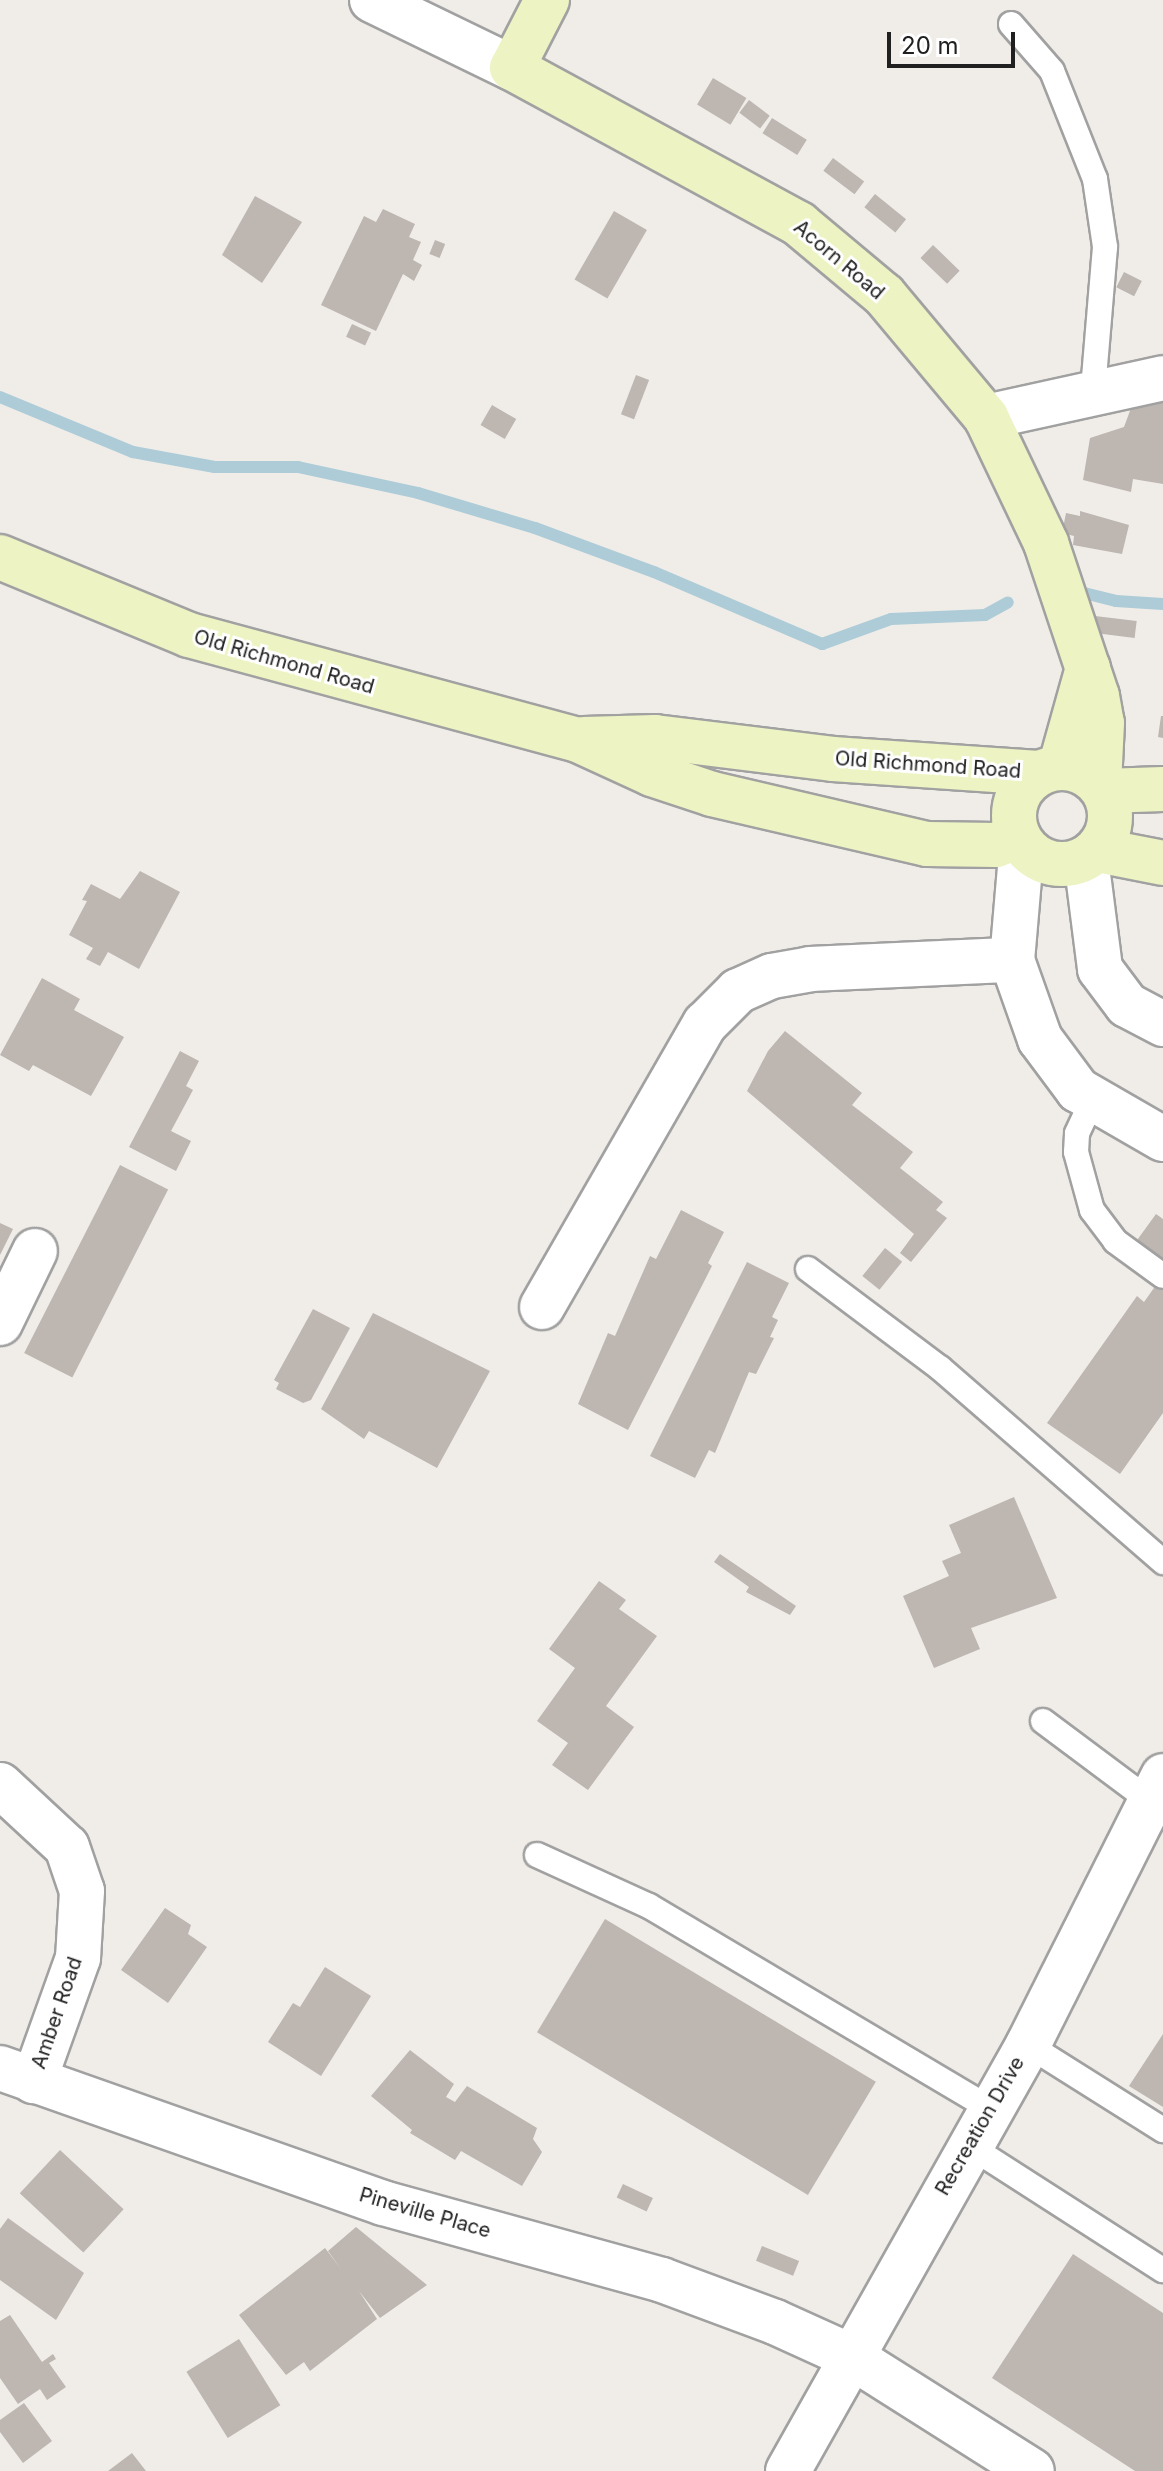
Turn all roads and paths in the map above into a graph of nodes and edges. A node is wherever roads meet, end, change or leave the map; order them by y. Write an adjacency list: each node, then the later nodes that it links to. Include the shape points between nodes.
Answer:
1 (372, 0): 4 (street, Acorn Road)
2 (547, 0): 4 (street)
3 (1011, 24): 6 (lane, via 1052,71 1095,179 1105,247)
4 (512, 68): 7 (street, Acorn Road, via 799,224 884,295)
5 (1163, 378): 6 (street)
6 (1093, 391): 7 (street)
7 (986, 417): 10 (street, Acorn Road, via 1046,543 1088,668)
8 (0, 557): 9 (street, Old Richmond Road, via 189,635)
9 (578, 740): 10 (street, Old Richmond Road, via 655,737 833,759); 12 (street, Old Richmond Road, via 667,779 842,826 970,847)
10 (1075, 779): 11 (street, Old Richmond Road); 12 (street, Old Richmond Road, via 1016,801); 13 (street, via 1111,822)
11 (1163, 789)
12 (1020, 840): 13 (street, via 1040,860 1063,864); 15 (street)
13 (1092, 854): 14 (street); 16 (street, via 1100,969 1127,1005)
14 (1163, 863)
15 (1012, 960): 17 (street, via 1040,1039 1078,1090); 22 (street, via 810,969 772,976 738,991 705,1024)
16 (1163, 1024)
17 (1093, 1099): 18 (street); 21 (lane, via 1077,1134 1076,1152 1092,1210 1115,1241)
18 (1163, 1139)
19 (35, 1251): 23 (street)
20 (808, 1269): 24 (lane, via 940,1368)
21 (1163, 1276)
22 (542, 1307)
23 (0, 1323)
24 (1163, 1562)
25 (1043, 1721): 27 (lane)
26 (0, 1785): 30 (street, Amber Road, via 67,1847 82,1891 78,1958)
27 (1157, 1789): 29 (street, Recreation Drive)
28 (537, 1855): 31 (lane, via 649,1906)
29 (1028, 2045): 31 (street, Recreation Drive); 32 (lane)
30 (17, 2075): 34 (street, Pineville Place, via 383,2203 662,2280)
31 (978, 2126): 33 (lane); 34 (street, Recreation Drive)
32 (1163, 2130)
33 (1163, 2270)
34 (850, 2356): 35 (street, Recreation Drive); 36 (street, Pineville Place)
35 (788, 2471)
36 (1032, 2471)

